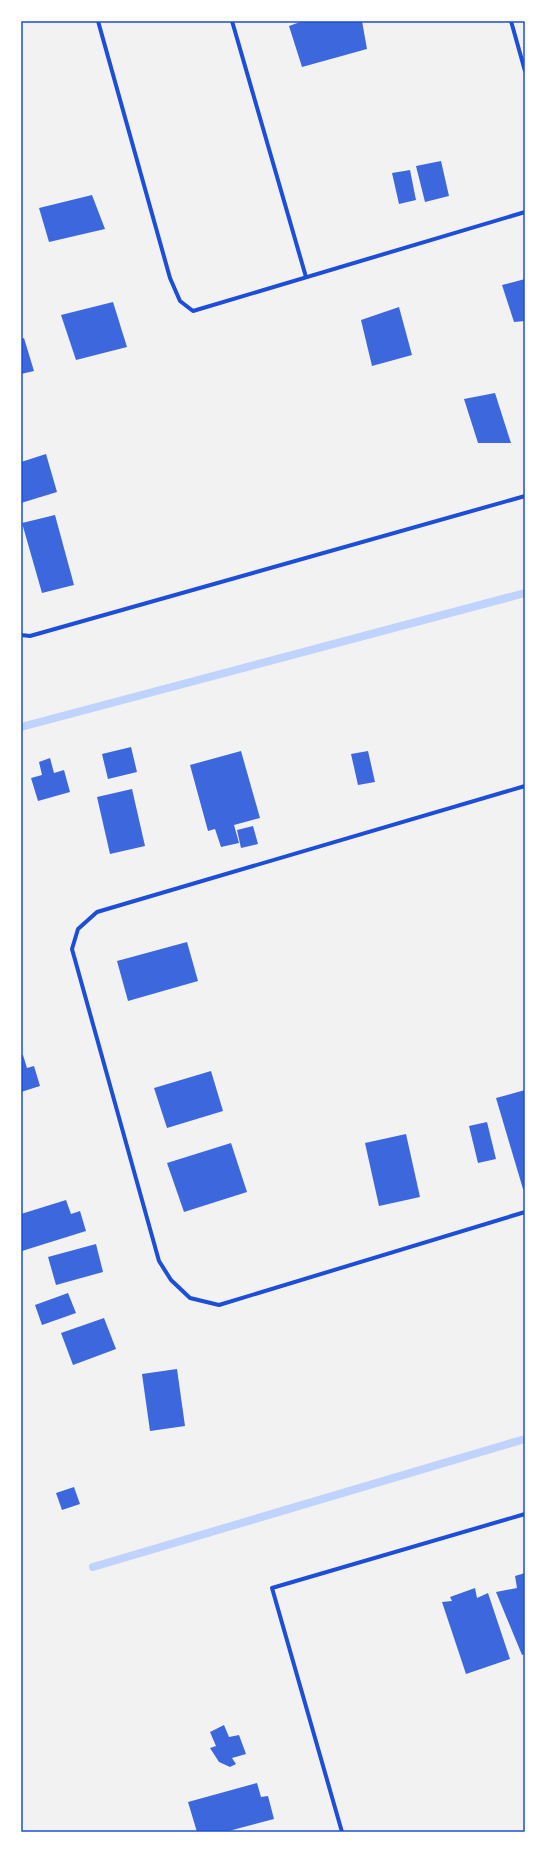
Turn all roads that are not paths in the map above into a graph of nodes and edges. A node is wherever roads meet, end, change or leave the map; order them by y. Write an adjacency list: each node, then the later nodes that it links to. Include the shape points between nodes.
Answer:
1 (98, 21): 6 (street, via 170,278 180,301 192,311)
2 (232, 21): 6 (street)
3 (511, 21): 4 (street)
4 (525, 71)
5 (525, 212): 6 (street)
6 (306, 277)
7 (525, 496): 8 (street, via 30,636)
8 (21, 635)
9 (525, 786): 10 (street, via 96,912 78,929 72,949 159,1261 171,1280 190,1298 219,1305)
10 (525, 1212)
11 (525, 1514): 12 (street, via 272,1588)
12 (342, 1832)

